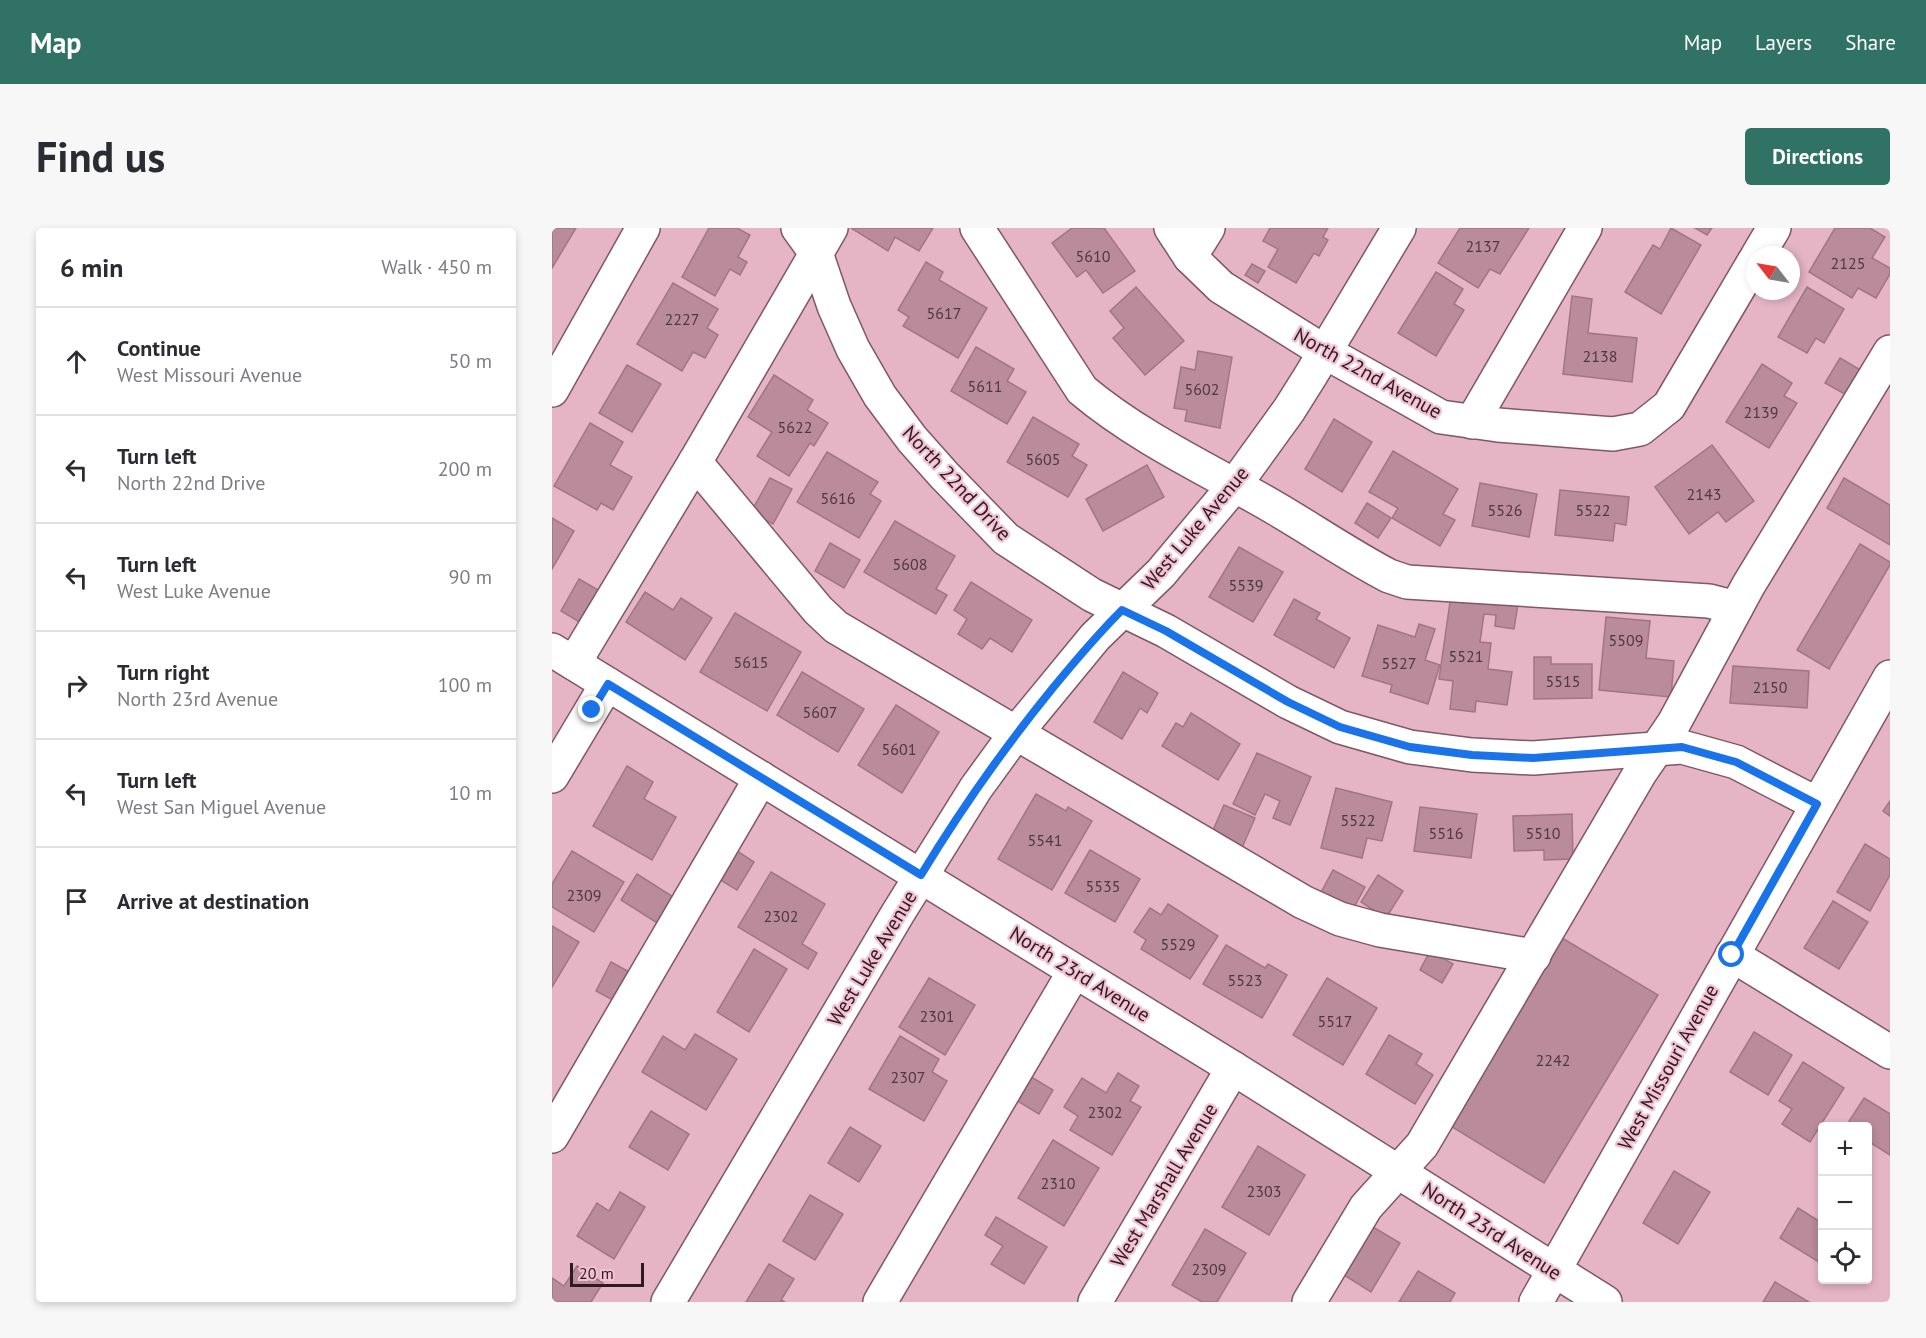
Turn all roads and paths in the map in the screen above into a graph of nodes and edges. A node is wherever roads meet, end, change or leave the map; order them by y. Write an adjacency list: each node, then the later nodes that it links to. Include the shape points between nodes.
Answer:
1 (643, 228): 14 (street)
2 (977, 228): 17 (street, via 1082,390 1102,407)
3 (1171, 228): 10 (street, North 22nd Avenue)
4 (1208, 228): 10 (street)
5 (1399, 228): 12 (street, West Luke Avenue)
6 (1586, 228): 15 (street)
7 (1774, 228): 9 (street)
8 (815, 236): 16 (street); 19 (street, North 22nd Drive, via 834,306 853,349 880,396 912,439 1006,538 1092,595)
9 (1763, 246)
10 (1190, 257): 12 (street, North 22nd Avenue, via 1221,287)
11 (1746, 275): 15 (street, North 22nd Avenue, via 1670,406 1640,429 1613,434)
12 (1325, 352): 15 (street, North 22nd Avenue, via 1441,417); 17 (street, West Luke Avenue)
13 (1890, 352): 18 (street)
14 (552, 390)
15 (1472, 422)
16 (695, 462): 20 (street); 23 (street, via 836,627)
17 (1234, 486): 18 (street, via 1371,567 1407,582 1709,602); 19 (street, West Luke Avenue, via 1161,573)
18 (1736, 608): 24 (street)
19 (1122, 610): 23 (street, West Luke Avenue); 24 (street, North 22nd Drive, via 1340,727 1410,747 1533,758)
20 (563, 656): 22 (street, North 23rd Avenue)
21 (1890, 676): 27 (street, West Missouri Avenue)
22 (608, 684): 25 (street); 26 (street, North 23rd Avenue)
23 (1016, 733): 28 (street, West Luke Avenue); 30 (street, via 1303,902 1340,919 1380,930)
24 (1657, 748): 27 (street, North 22nd Drive, via 1682,747 1736,762); 30 (street)
25 (552, 776)
26 (761, 778): 28 (street, North 23rd Avenue); 34 (street)
27 (1817, 804): 29 (street, West Missouri Avenue)
28 (921, 875): 31 (street, North 23rd Avenue); 37 (street, West Luke Avenue)
29 (1732, 955): 32 (street); 36 (street, West Missouri Avenue)
30 (1534, 956): 35 (street, via 1422,1146)
31 (1074, 972): 33 (street, North 23rd Avenue); 38 (street)
32 (1890, 1052)
33 (1233, 1068): 35 (street, North 23rd Avenue); 39 (street, West Marshall Avenue)
34 (552, 1136)
35 (1398, 1171): 36 (street, North 23rd Avenue); 40 (street, via 1366,1207)
36 (1554, 1271): 41 (street, West Missouri Avenue); 42 (street, North 23rd Avenue)
37 (668, 1302)
38 (880, 1302)
39 (1095, 1302)
40 (1309, 1302)
41 (1536, 1302)
42 (1605, 1302)

